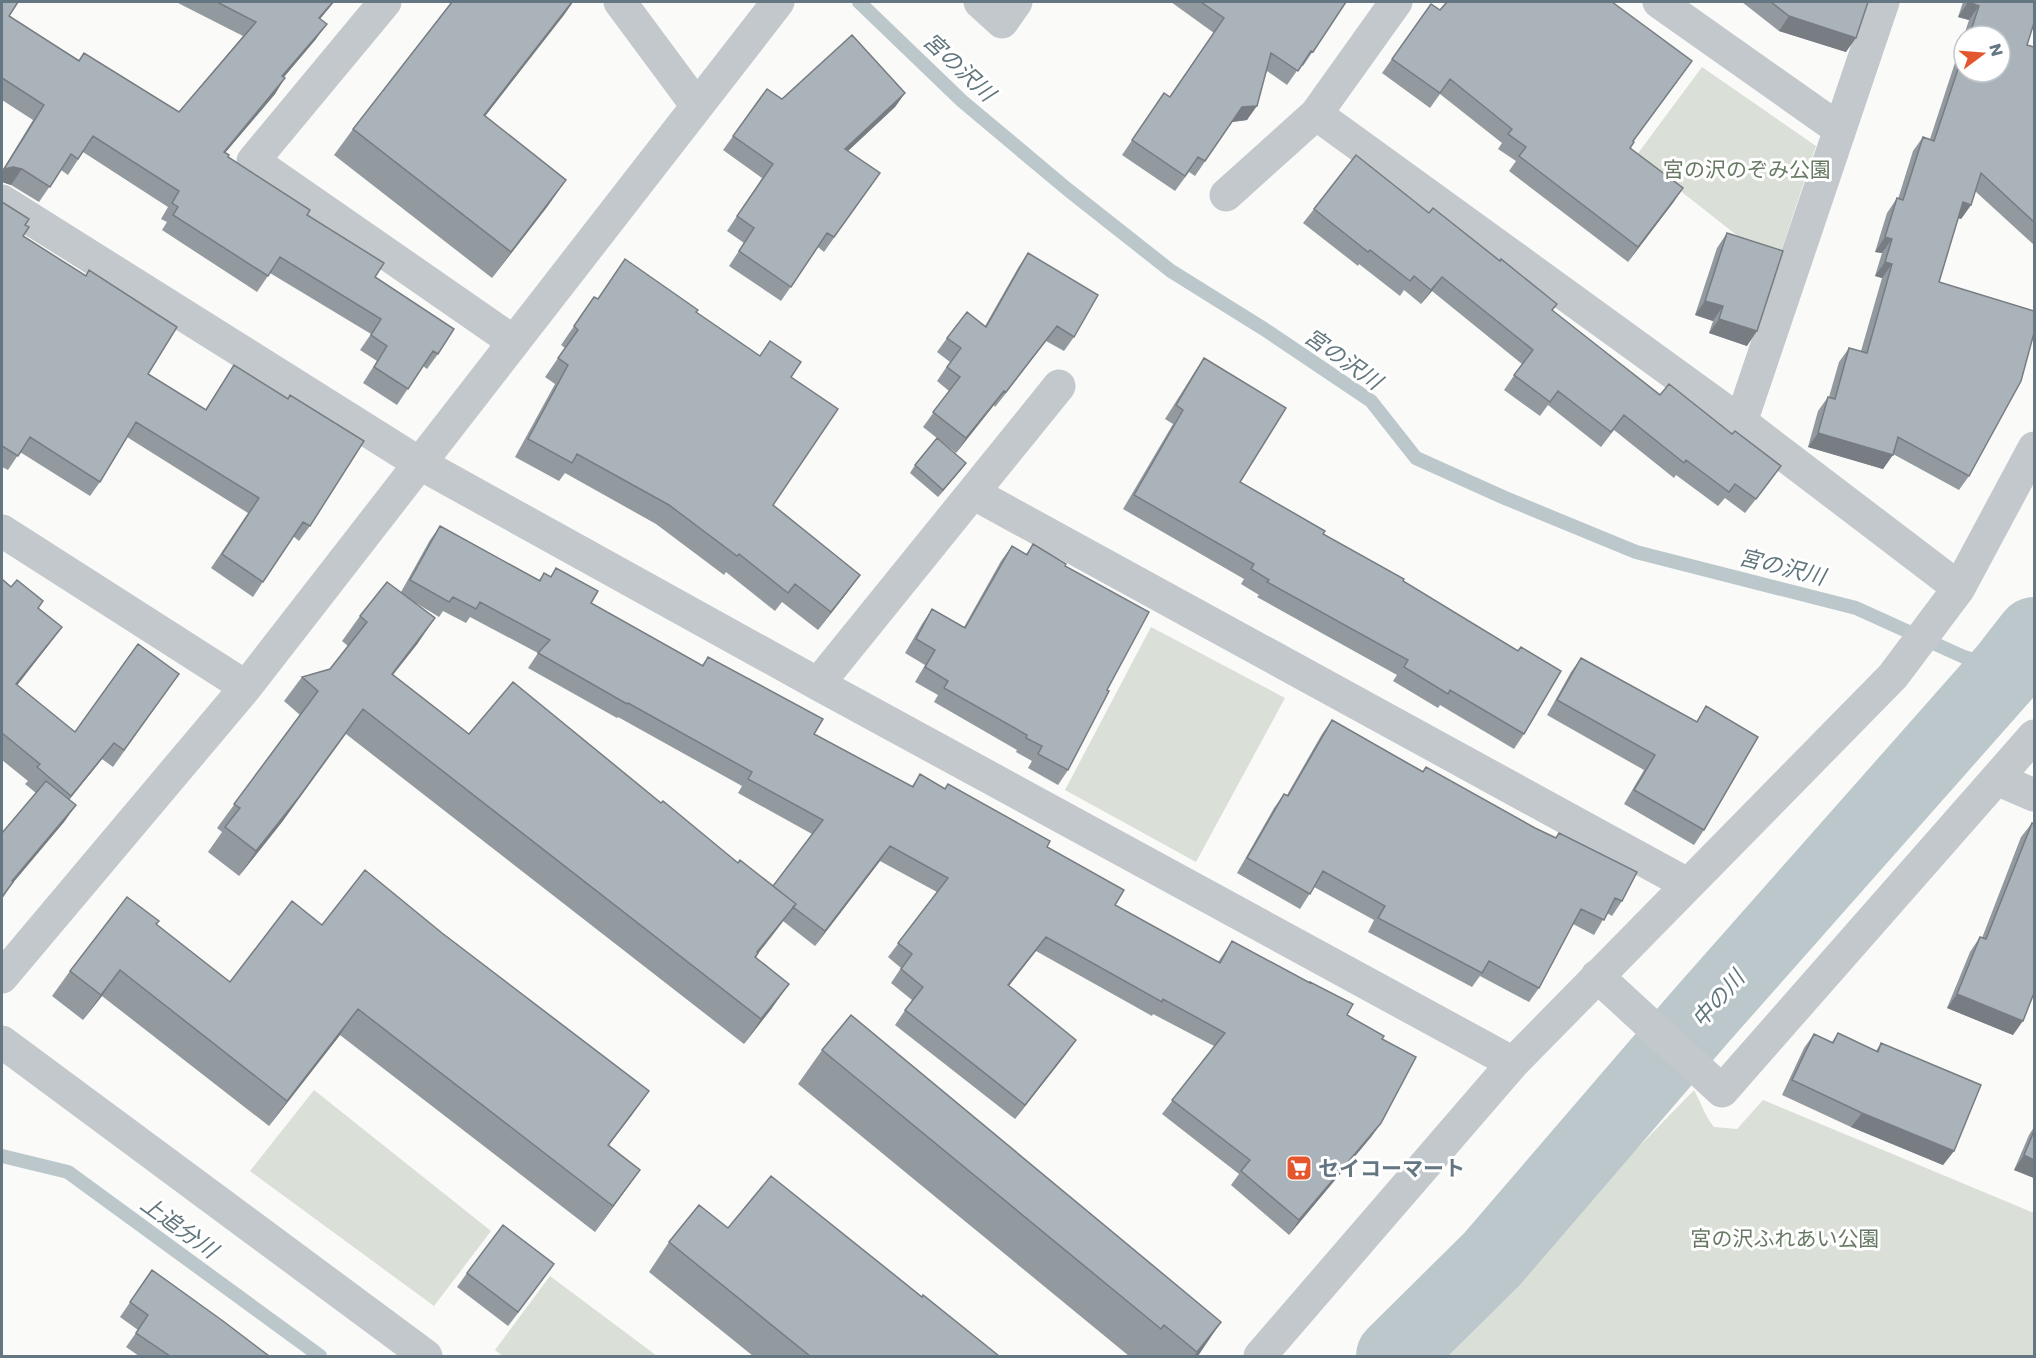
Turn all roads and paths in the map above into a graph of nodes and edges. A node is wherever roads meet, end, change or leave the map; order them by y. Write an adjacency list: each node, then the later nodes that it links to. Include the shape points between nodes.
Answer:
1 (385, 2): 14 (street, via 252,160)
2 (620, 2): 9 (street)
3 (778, 2): 9 (street)
4 (980, 2): 5 (street, via 1002,22)
5 (1016, 2)
6 (1396, 2): 10 (street)
7 (1659, 2): 11 (street)
8 (1883, 2): 11 (street)
9 (697, 106): 14 (street)
10 (1316, 114): 12 (street); 16 (street)
11 (1839, 129): 16 (street)
12 (1226, 195)
13 (2, 201): 18 (street)
14 (514, 342): 18 (street)
15 (1059, 386): 19 (street)
16 (1741, 422): 21 (street)
17 (2034, 448): 21 (street)
18 (419, 464): 22 (street); 23 (street)
19 (973, 493): 22 (street); 27 (street)
20 (2, 531): 23 (street)
21 (1955, 593): 27 (street, via 1893,676)
22 (818, 684): 31 (street)
23 (246, 687): 29 (street)
24 (2034, 736): 25 (street)
25 (1996, 779): 26 (street); 28 (street, via 1722,1091)
26 (2034, 795)
27 (1687, 885): 28 (street)
28 (1597, 976): 31 (street)
29 (2, 977)
30 (2, 1042): 32 (street)
31 (1513, 1063): 33 (street)
32 (426, 1356)
33 (1260, 1356)

